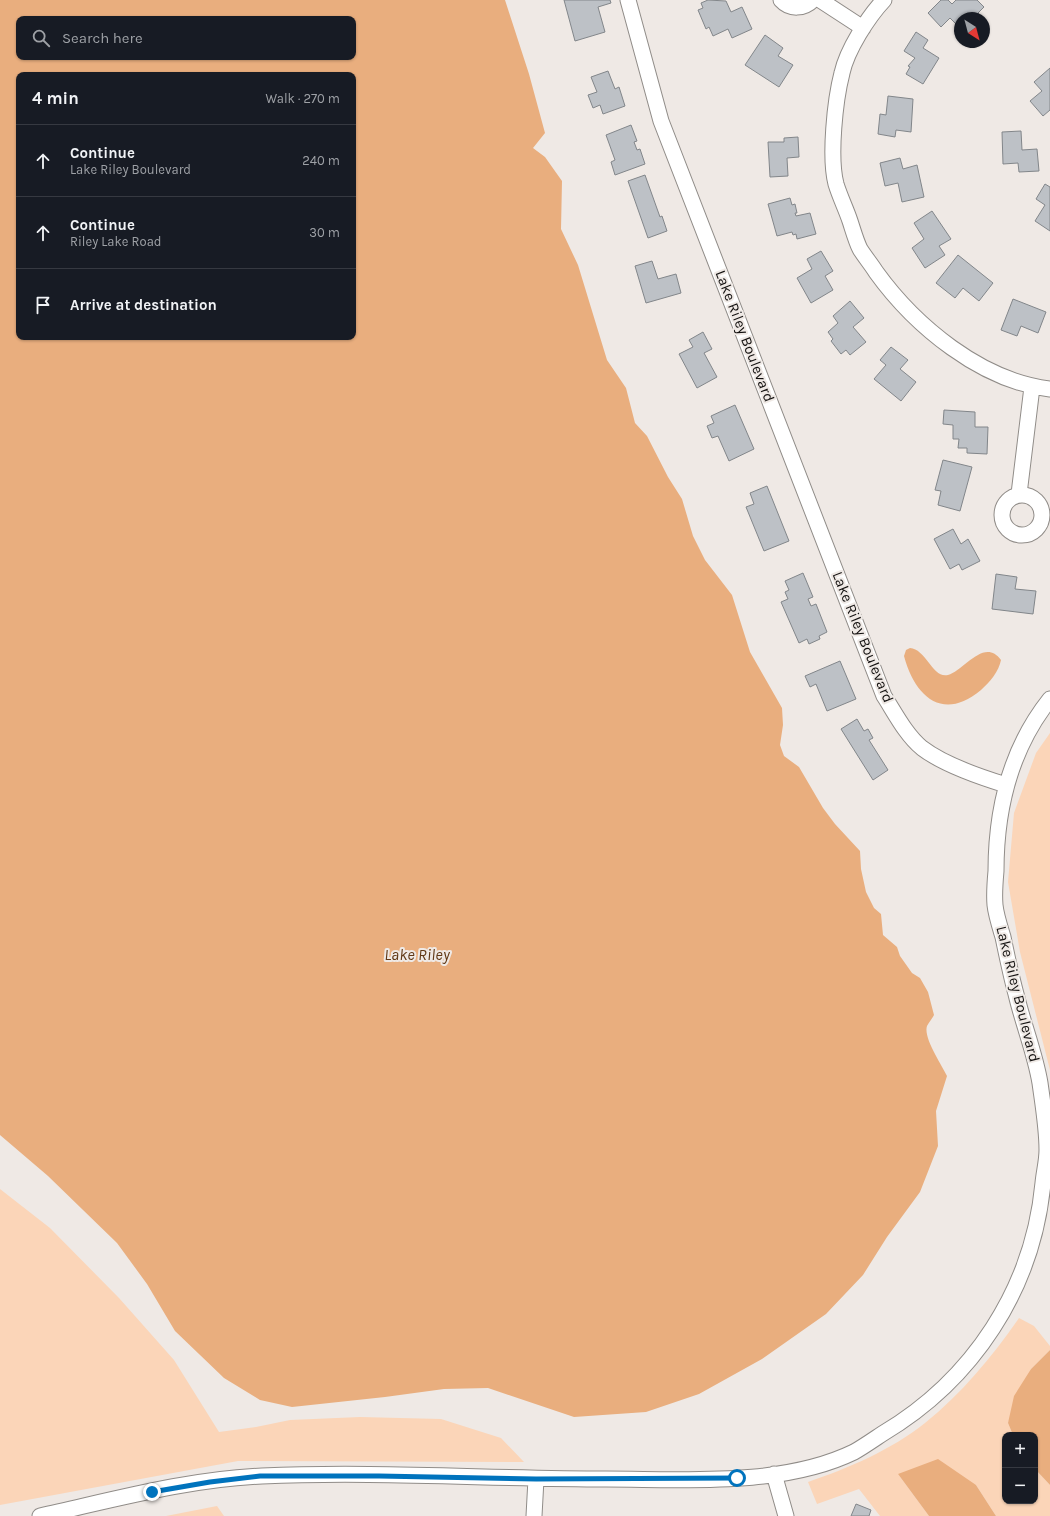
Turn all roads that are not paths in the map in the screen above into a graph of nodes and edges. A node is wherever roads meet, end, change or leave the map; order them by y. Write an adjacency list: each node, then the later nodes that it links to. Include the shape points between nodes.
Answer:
1 (628, 0): 11 (street, Lake Riley Boulevard, via 661,121 884,696 906,730 922,748 956,767)
2 (781, 0): 3 (street, via 797,7)
3 (813, 0)
4 (820, 0): 6 (street)
5 (884, 0): 6 (street)
6 (862, 28): 7 (street, via 842,72 833,136 836,183 860,249 889,289 930,331 965,356 999,374)
7 (1032, 386): 8 (street); 9 (street)
8 (1050, 389)
9 (1019, 494)
10 (1050, 699): 11 (street, via 1015,756)
11 (1006, 785): 12 (street, Lake Riley Boulevard, via 996,841 995,906 1015,994 1040,1080 1046,1150 1040,1215 1029,1255 1008,1304 984,1343 938,1394 895,1427 852,1452 794,1471)
12 (774, 1474): 13 (street, Lake Riley Boulevard, via 737,1478); 16 (street)
13 (536, 1479): 14 (street, Lake Riley Boulevard, via 260,1476 152,1492); 15 (street)
14 (40, 1516)
15 (534, 1516)
16 (786, 1516)

